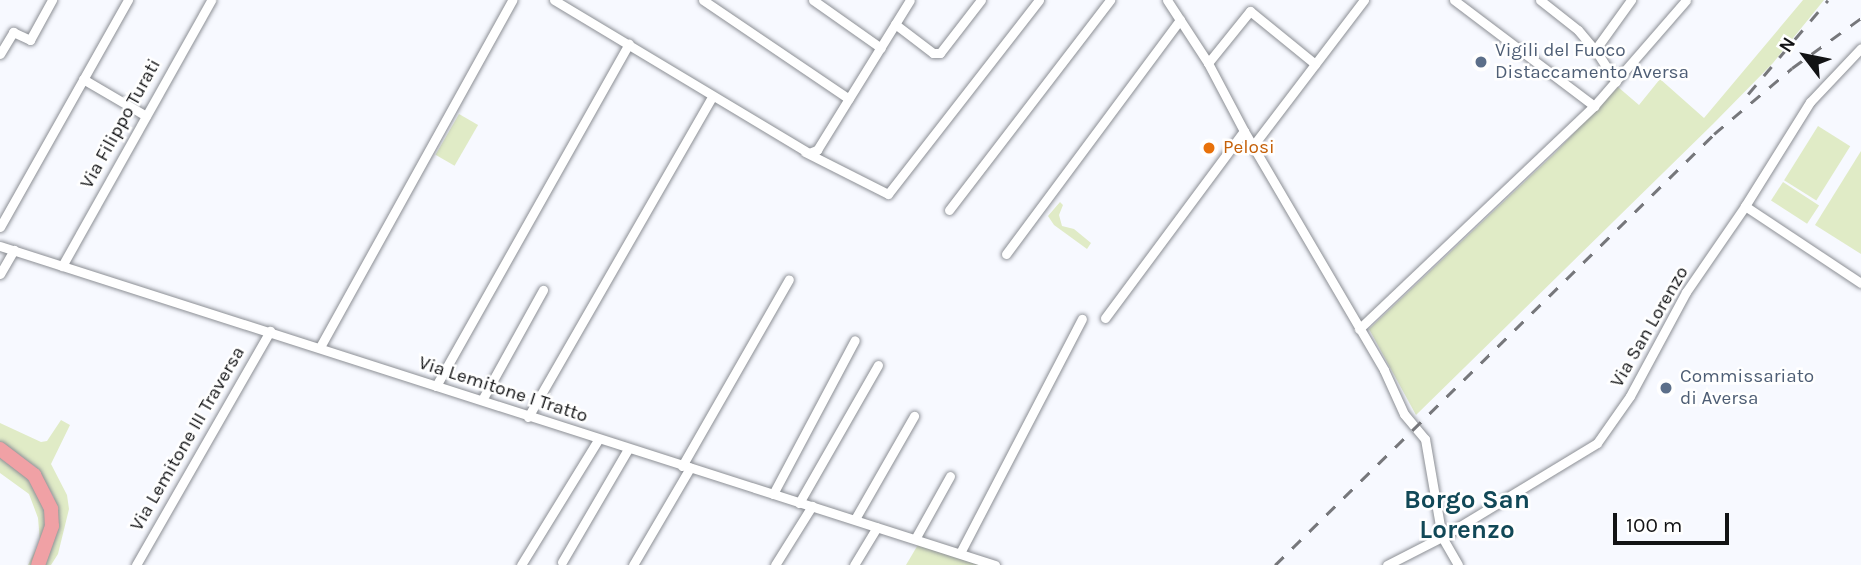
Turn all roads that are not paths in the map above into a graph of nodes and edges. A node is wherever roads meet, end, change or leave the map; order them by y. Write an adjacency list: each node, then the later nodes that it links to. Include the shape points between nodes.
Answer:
1 (52, 0): 26 (street, via 30,40 13,32)
2 (128, 0): 29 (street)
3 (211, 0): 34 (street, Via Filippo Turati)
4 (512, 0): 54 (street)
5 (554, 0): 19 (street)
6 (576, 0): 19 (street)
7 (703, 0): 32 (street)
8 (813, 0): 23 (street)
9 (910, 0): 21 (street)
10 (981, 0): 21 (street, via 940,53 933,53)
11 (1040, 0): 37 (street, via 888,194)
12 (1110, 0): 39 (street)
13 (1167, 0): 20 (street)
14 (1364, 0): 28 (street)
15 (1454, 0): 33 (street)
16 (1540, 0): 25 (street)
17 (1631, 0): 25 (street)
18 (1686, 0): 30 (street)
19 (570, 10): 22 (street)
20 (1180, 20): 27 (street); 43 (street)
21 (895, 24): 23 (street)
22 (629, 44): 31 (street); 56 (street)
23 (881, 48): 32 (street)
24 (1861, 48): 38 (street, Via San Lorenzo, via 1817,92)
25 (1595, 50): 30 (street)
26 (0, 54)
27 (1208, 63): 28 (street, via 1250,11); 35 (street)
28 (1315, 64): 36 (street)
29 (83, 79): 34 (street); 40 (street)
30 (1616, 82): 33 (street)
31 (712, 97): 37 (street); 59 (street)
32 (849, 99): 37 (street, via 817,150 808,153)
33 (1594, 106): 51 (street)
34 (146, 116): 44 (street, Via Filippo Turati)
35 (1244, 131): 36 (street); 49 (street)
36 (1252, 147): 51 (street)
37 (797, 148)
38 (1745, 206): 47 (street); 70 (street, Via San Lorenzo, via 1686,292 1630,396 1597,443)
39 (949, 210)
40 (0, 227)
41 (0, 246): 42 (street, Via Lemitone I Tratto)
42 (14, 250): 44 (street, Via Lemitone I Tratto); 45 (street)
43 (1006, 254)
44 (62, 265): 52 (street, Via Lemitone I Tratto)
45 (0, 274)
46 (789, 279): 63 (street)
47 (1861, 284)
48 (543, 290): 57 (street)
49 (1105, 318)
50 (1082, 319): 72 (street)
51 (1359, 329): 70 (street, via 1404,414 1424,439)
52 (270, 331): 54 (street, Via Lemitone I Tratto); 75 (street, Via Lemitone III Traversa)
53 (855, 340): 65 (street)
54 (320, 347): 56 (street, Via Lemitone I Tratto)
55 (878, 365): 66 (street)
56 (436, 386): 57 (street, Via Lemitone I Tratto)
57 (482, 400): 59 (street, Via Lemitone I Tratto)
58 (914, 416): 68 (street)
59 (528, 417): 60 (street, Via Lemitone I Tratto)
60 (598, 440): 62 (street, Via Lemitone I Tratto); 76 (street)
61 (0, 449): 74 (highway, via 34,475 51,509 52,526)
62 (628, 449): 63 (street, Via Lemitone I Tratto); 73 (street)
63 (686, 467): 65 (street, Via Lemitone I Tratto); 77 (street)
64 (950, 476): 71 (street)
65 (773, 494): 66 (street, Via Lemitone I Tratto)
66 (799, 503): 67 (street, Via Lemitone I Tratto)
67 (812, 506): 68 (street, Via Lemitone I Tratto); 78 (street)
68 (855, 519): 69 (street, Via Lemitone I Tratto)
69 (877, 527): 71 (street, Via Lemitone I Tratto); 79 (street)
70 (1442, 537): 81 (street, Via San Lorenzo); 82 (street)
71 (915, 538): 72 (street, Via Lemitone I Tratto)
72 (960, 553): 80 (street, Via Lemitone I Tratto)
73 (562, 562)
74 (38, 565)
75 (136, 565)
76 (521, 565)
77 (633, 565)
78 (775, 565)
79 (854, 565)
80 (995, 565)
81 (1387, 565)
82 (1458, 565)

